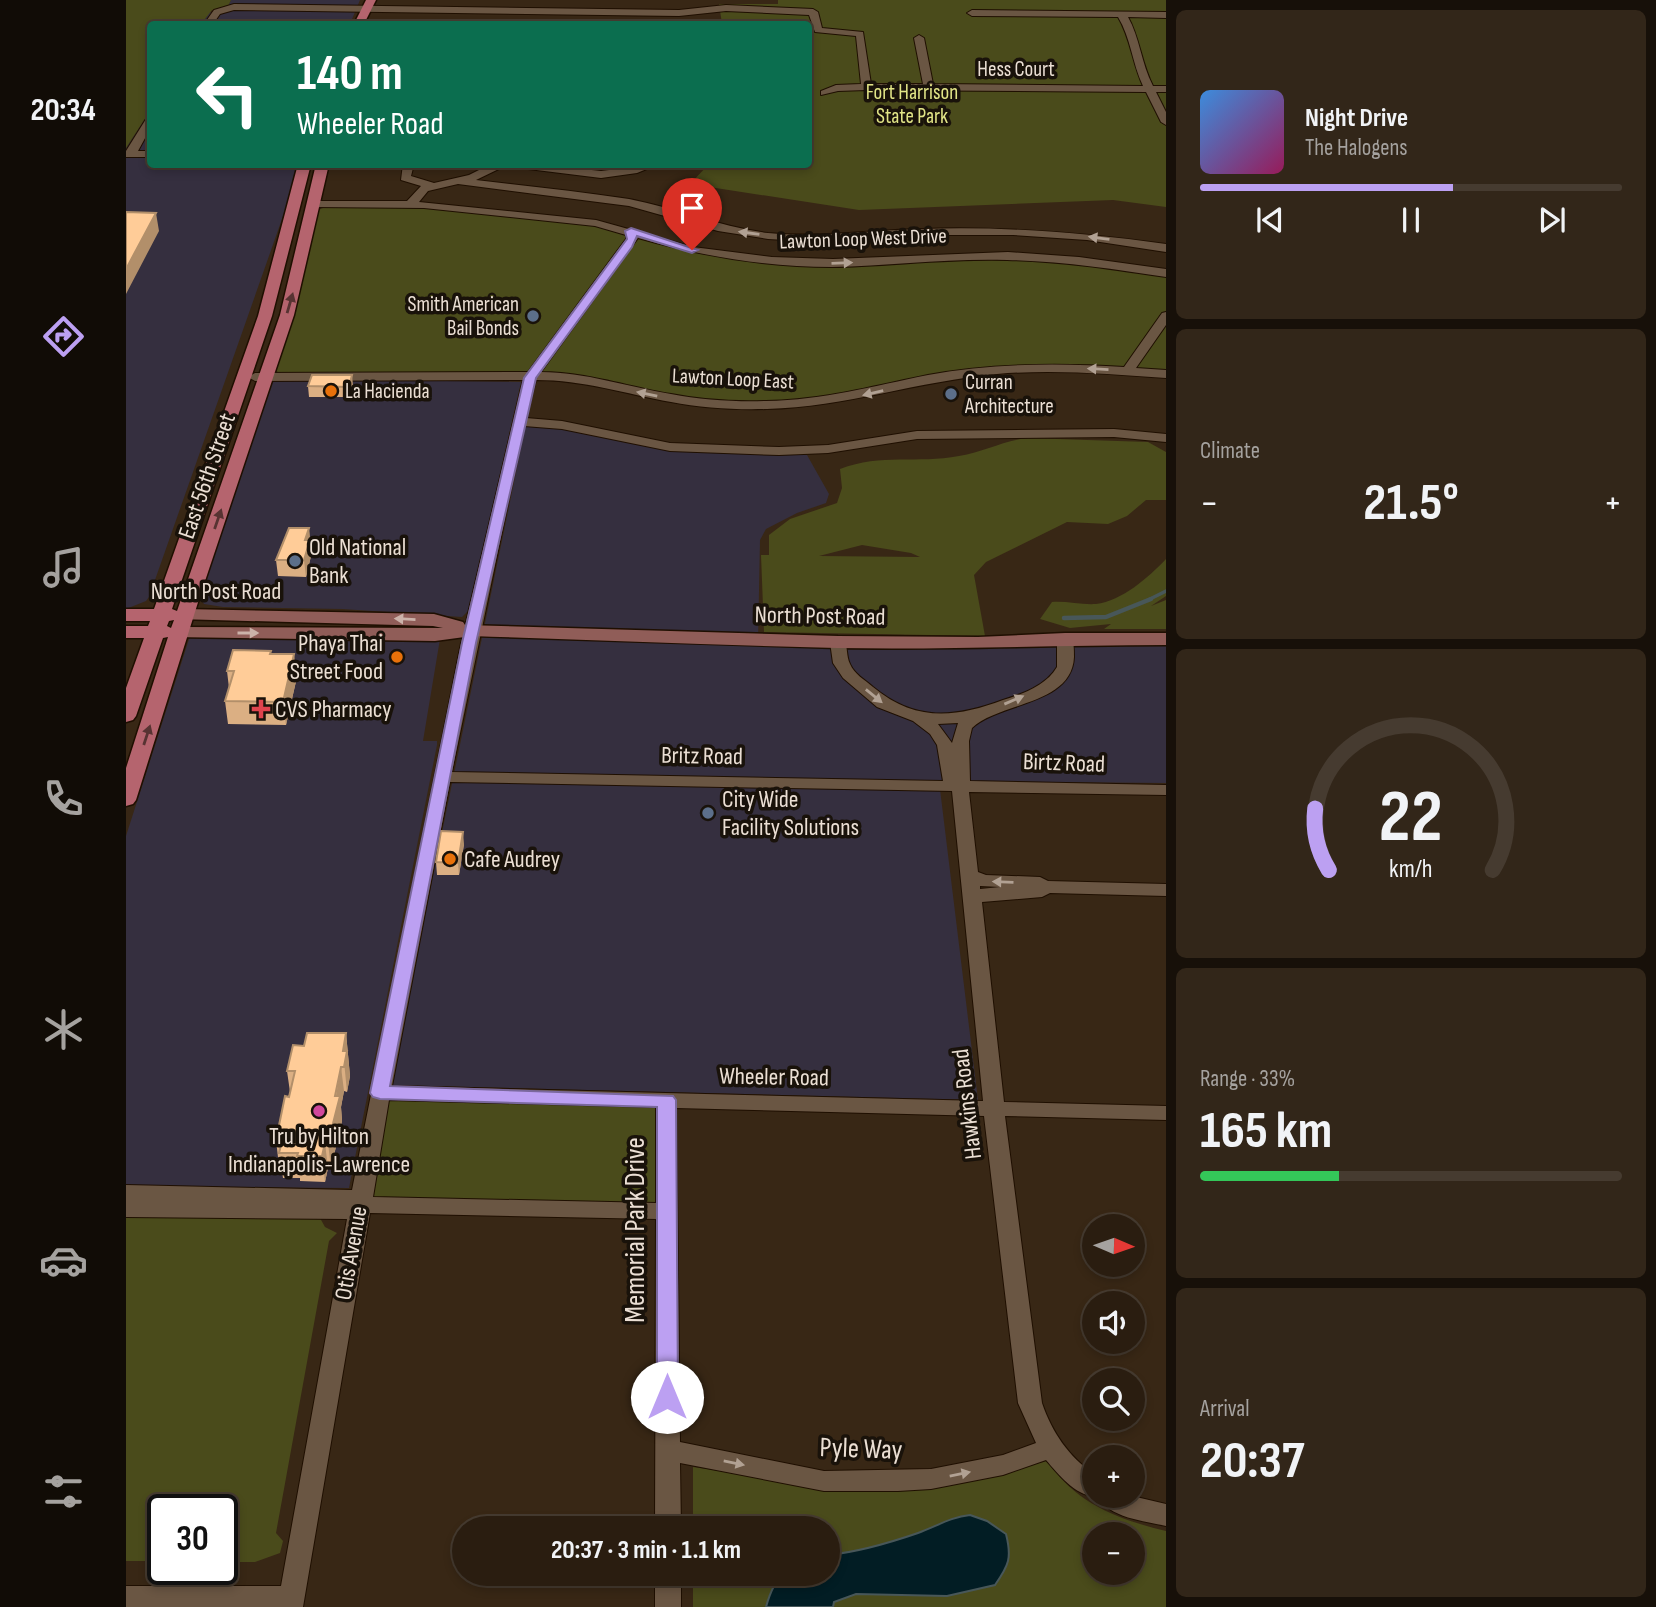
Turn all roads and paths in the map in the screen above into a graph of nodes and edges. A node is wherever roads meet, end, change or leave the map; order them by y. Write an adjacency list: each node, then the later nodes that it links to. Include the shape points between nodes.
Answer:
1 (369, 5): 2 (street); 7 (street, via 230,8 217,12); 8 (main road)
2 (385, 5): 3 (street, via 442,15); 9 (main road)
3 (597, 12): 10 (street); 11 (street); 13 (street, via 679,13 726,8 813,12 816,29)
4 (972, 13): 5 (street)
5 (1121, 14): 6 (street); 17 (street)
6 (1166, 15)
7 (211, 21)
8 (361, 21)
9 (377, 21)
10 (592, 21)
11 (598, 21)
12 (812, 34): 13 (street)
13 (833, 34): 15 (street, via 860,34)
14 (919, 38): 16 (street)
15 (866, 87): 16 (street, Hess Court); 19 (street)
16 (929, 88): 17 (street, Hess Court)
17 (1150, 89): 18 (street, Hess Court); 20 (street)
18 (1166, 89)
19 (825, 93)
20 (1166, 122)
21 (147, 126): 22 (street)
22 (128, 154): 23 (street)
23 (147, 154)
24 (304, 168): 45 (main road, East 56th Street, via 265,316)
25 (322, 168): 32 (main road, East 56th Street)
26 (408, 168): 31 (street, via 405,178)
27 (494, 168): 30 (street)
28 (543, 168): 29 (street, via 593,174)
29 (643, 168)
30 (453, 180): 31 (street); 35 (street, Lawton Loop West Drive, one-way to 30, via 1021,232 933,231 801,239 736,231 630,203)
31 (433, 188): 33 (street)
32 (314, 204): 33 (street, Lawton Loop West Drive); 40 (main road, East 56th Street, one-way to 32, via 295,289)
33 (417, 204): 34 (street, Lawton Loop West Drive, via 596,222)
34 (631, 231): 36 (street, Lawton Loop West Drive, one-way to 36, via 692,250 772,261 1018,257); 41 (street, Otis Avenue, via 629,245)
35 (1166, 248)
36 (1166, 273)
37 (1166, 316): 38 (street)
38 (1128, 371): 39 (street, Lawton Loop East); 41 (street, Lawton Loop East, one-way to 41, via 1063,367 997,370 930,379 837,400 765,405 674,399 576,377)
39 (1166, 374)
40 (261, 377): 41 (street, Lawton Loop East); 46 (main road, East 56th Street, one-way to 40)
41 (530, 378): 42 (street, Otis Avenue)
42 (518, 421): 43 (street, via 670,447 779,451 828,449 917,435 1114,433); 47 (street, Otis Avenue)
43 (1166, 438)
44 (126, 615): 45 (main road, North Post Road)
45 (158, 624): 46 (main road, North Post Road); 48 (main road, North Post Road); 53 (main road, East 56th Street)
46 (182, 624): 47 (street, North Post Road, via 422,635); 58 (main road, East 56th Street, one-way to 46)
47 (472, 629): 51 (street, North Post Road); 55 (street, Otis Avenue)
48 (126, 632)
49 (1065, 639): 50 (street, North Post Road); 51 (street, North Post Road); 52 (street, Hawkins Road, one-way to 49, via 1054,681 1063,671)
50 (1166, 639)
51 (838, 642): 54 (street, Hawkins Road, one-way to 54, via 841,663 849,676 883,704)
52 (982, 714): 54 (street, via 947,720); 56 (street, Hawkins Road, via 963,729)
53 (126, 716)
54 (919, 717): 56 (street, Hawkins Road, via 942,738 950,778)
55 (443, 776): 56 (street, Britz Road); 63 (street, Otis Avenue)
56 (960, 785): 57 (street, Birtz Road); 59 (street, Hawkins Road)
57 (1166, 790)
58 (126, 800)
59 (969, 875): 60 (street, one-way to 59, via 1040,883 984,881); 62 (street, Hawkins Road)
60 (1043, 887): 61 (street); 62 (street, via 1042,891)
61 (1166, 890)
62 (972, 899): 65 (street, Hawkins Road)
63 (380, 1093): 64 (street, Wheeler Road); 68 (street, Otis Avenue)
64 (666, 1100): 65 (street, Wheeler Road); 70 (street, Memorial Park Drive)
65 (993, 1109): 66 (street, Wheeler Road); 71 (street, Hawkins Road, via 1028,1389 1034,1415)
66 (1166, 1113)
67 (126, 1193): 68 (street, via 349,1197)
68 (359, 1205): 69 (street, via 344,1212); 70 (street); 79 (street, Otis Avenue)
69 (126, 1209)
70 (667, 1211): 72 (street, Memorial Park Drive)
71 (1051, 1448): 72 (street, Pyle Way, one-way to 71, via 824,1481 898,1481 1003,1465); 73 (street, Hawkins Road)
72 (667, 1450): 76 (street, Memorial Park Drive)
73 (1082, 1479)
74 (1136, 1508): 75 (street)
75 (1166, 1515)
76 (668, 1516)
77 (668, 1586): 80 (street)
78 (126, 1597): 79 (street)
79 (290, 1602)
80 (668, 1607)

